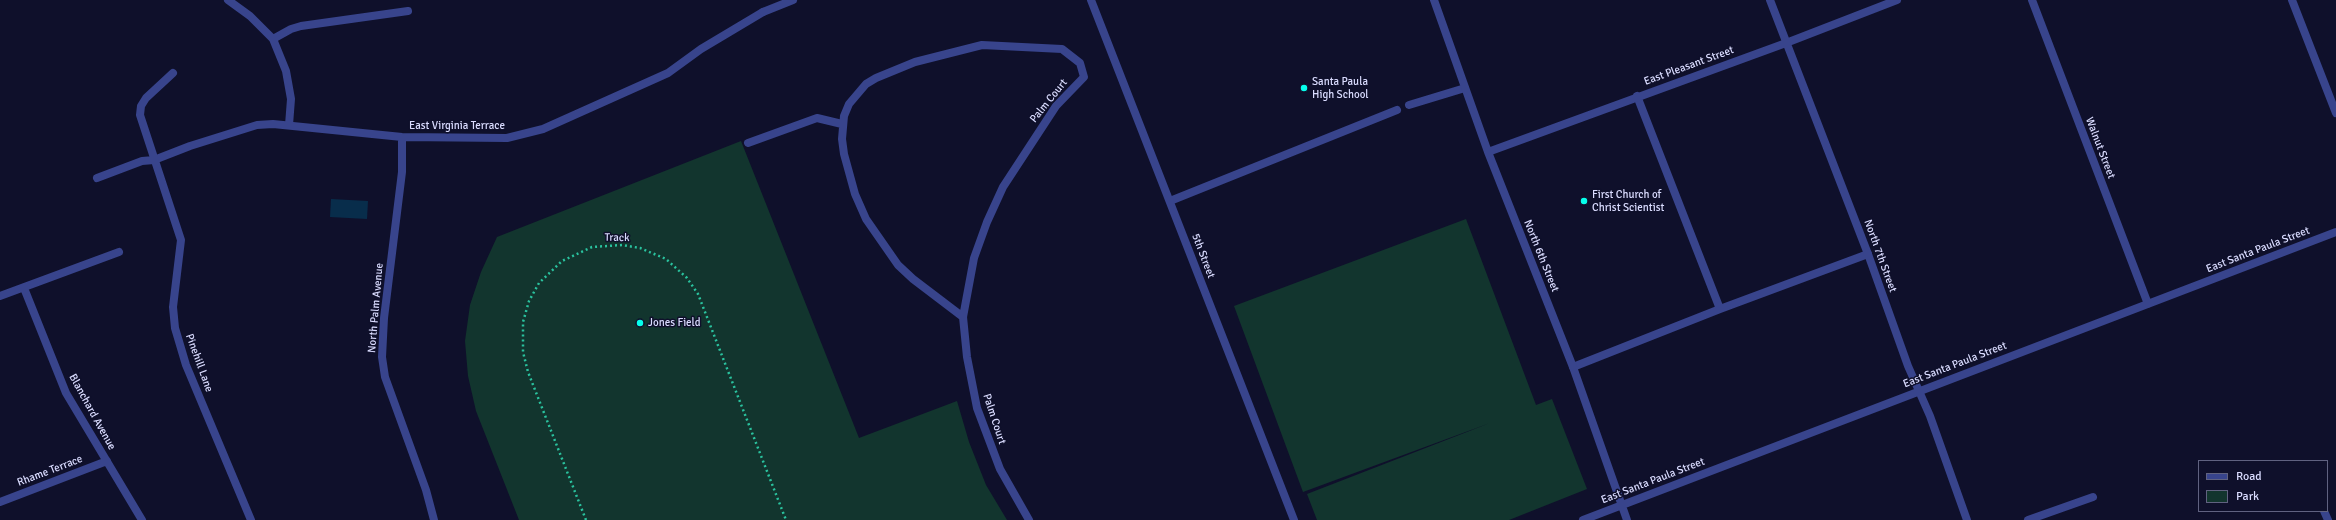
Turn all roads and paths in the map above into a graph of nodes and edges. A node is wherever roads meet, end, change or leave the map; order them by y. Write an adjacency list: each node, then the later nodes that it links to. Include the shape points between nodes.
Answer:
1 (228, 0): 11 (street, via 250,16)
2 (1091, 0): 26 (street, 5th Street)
3 (1434, 0): 14 (street, North 6th Street)
4 (1770, 0): 12 (street, North 7th Street)
5 (1897, 0): 9 (street, East Pleasant Street)
6 (2032, 0): 32 (street, Walnut Street)
7 (2292, 0): 18 (street)
8 (790, 1): 21 (street, East Virginia Terrace, via 763,12 701,49 668,73 543,130 507,138)
9 (1888, 2): 12 (street, East Pleasant Street)
10 (408, 11): 11 (street, via 301,26)
11 (273, 39): 20 (street, via 286,71 290,92)
12 (1786, 43): 15 (street, East Pleasant Street); 29 (street, North 7th Street)
13 (173, 73): 24 (street, Pinehill Lane, via 146,98 140,110)
14 (1465, 88): 16 (street); 23 (street, North 6th Street)
15 (1637, 96): 23 (street, East Pleasant Street); 33 (street)
16 (1409, 105)
17 (1397, 110): 26 (street)
18 (2336, 113)
19 (842, 124): 22 (street, via 817,118); 34 (street, Palm Court, via 842,139 849,176 866,219 898,265); 34 (street, Palm Court, via 849,104 866,84 915,62 982,45 1012,45 1062,49 1080,63 1084,77 1056,106 1003,187 974,258)
20 (289, 125): 21 (street, East Virginia Terrace, via 335,132); 24 (street, East Virginia Terrace, via 257,125 239,129)
21 (402, 137): 43 (street, North Palm Avenue, via 402,172 384,318 382,357 385,377 426,490)
22 (748, 143)
23 (1488, 152): 35 (street, North 6th Street)
24 (154, 160): 25 (street, East Virginia Terrace, via 142,161); 42 (street, Pinehill Lane, via 181,240 173,307 177,341)
25 (97, 178)
26 (1170, 201): 47 (street, 5th Street)
27 (2336, 232): 32 (street, East Santa Paula Street)
28 (119, 252): 30 (street)
29 (1868, 254): 33 (street); 36 (street, North 7th Street)
30 (24, 288): 31 (street); 37 (street, Blanchard Avenue, via 66,393)
31 (0, 296)
32 (2148, 304): 36 (street, East Santa Paula Street)
33 (1720, 309): 35 (street)
34 (963, 317): 46 (street, Palm Court, via 967,357 977,408 1000,469)
35 (1573, 367): 40 (street, North 6th Street)
36 (1919, 391): 40 (street, East Santa Paula Street); 50 (street, North 7th Street)
37 (107, 461): 39 (street, Rhame Terrace); 41 (street, Blanchard Avenue)
38 (2093, 496): 51 (street)
39 (0, 502)
40 (1622, 505): 48 (street, East Santa Paula Street); 49 (street, North 6th Street)
41 (142, 520)
42 (251, 520)
43 (434, 520)
44 (586, 520): 45 (path, Track, via 528,372 523,352 523,322 536,288 562,261 592,247 622,244 640,248 666,259 687,278 698,294)
45 (786, 520)
46 (1028, 520)
47 (1294, 520)
48 (1583, 520)
49 (1627, 520)
50 (1968, 520)
51 (2028, 520)

